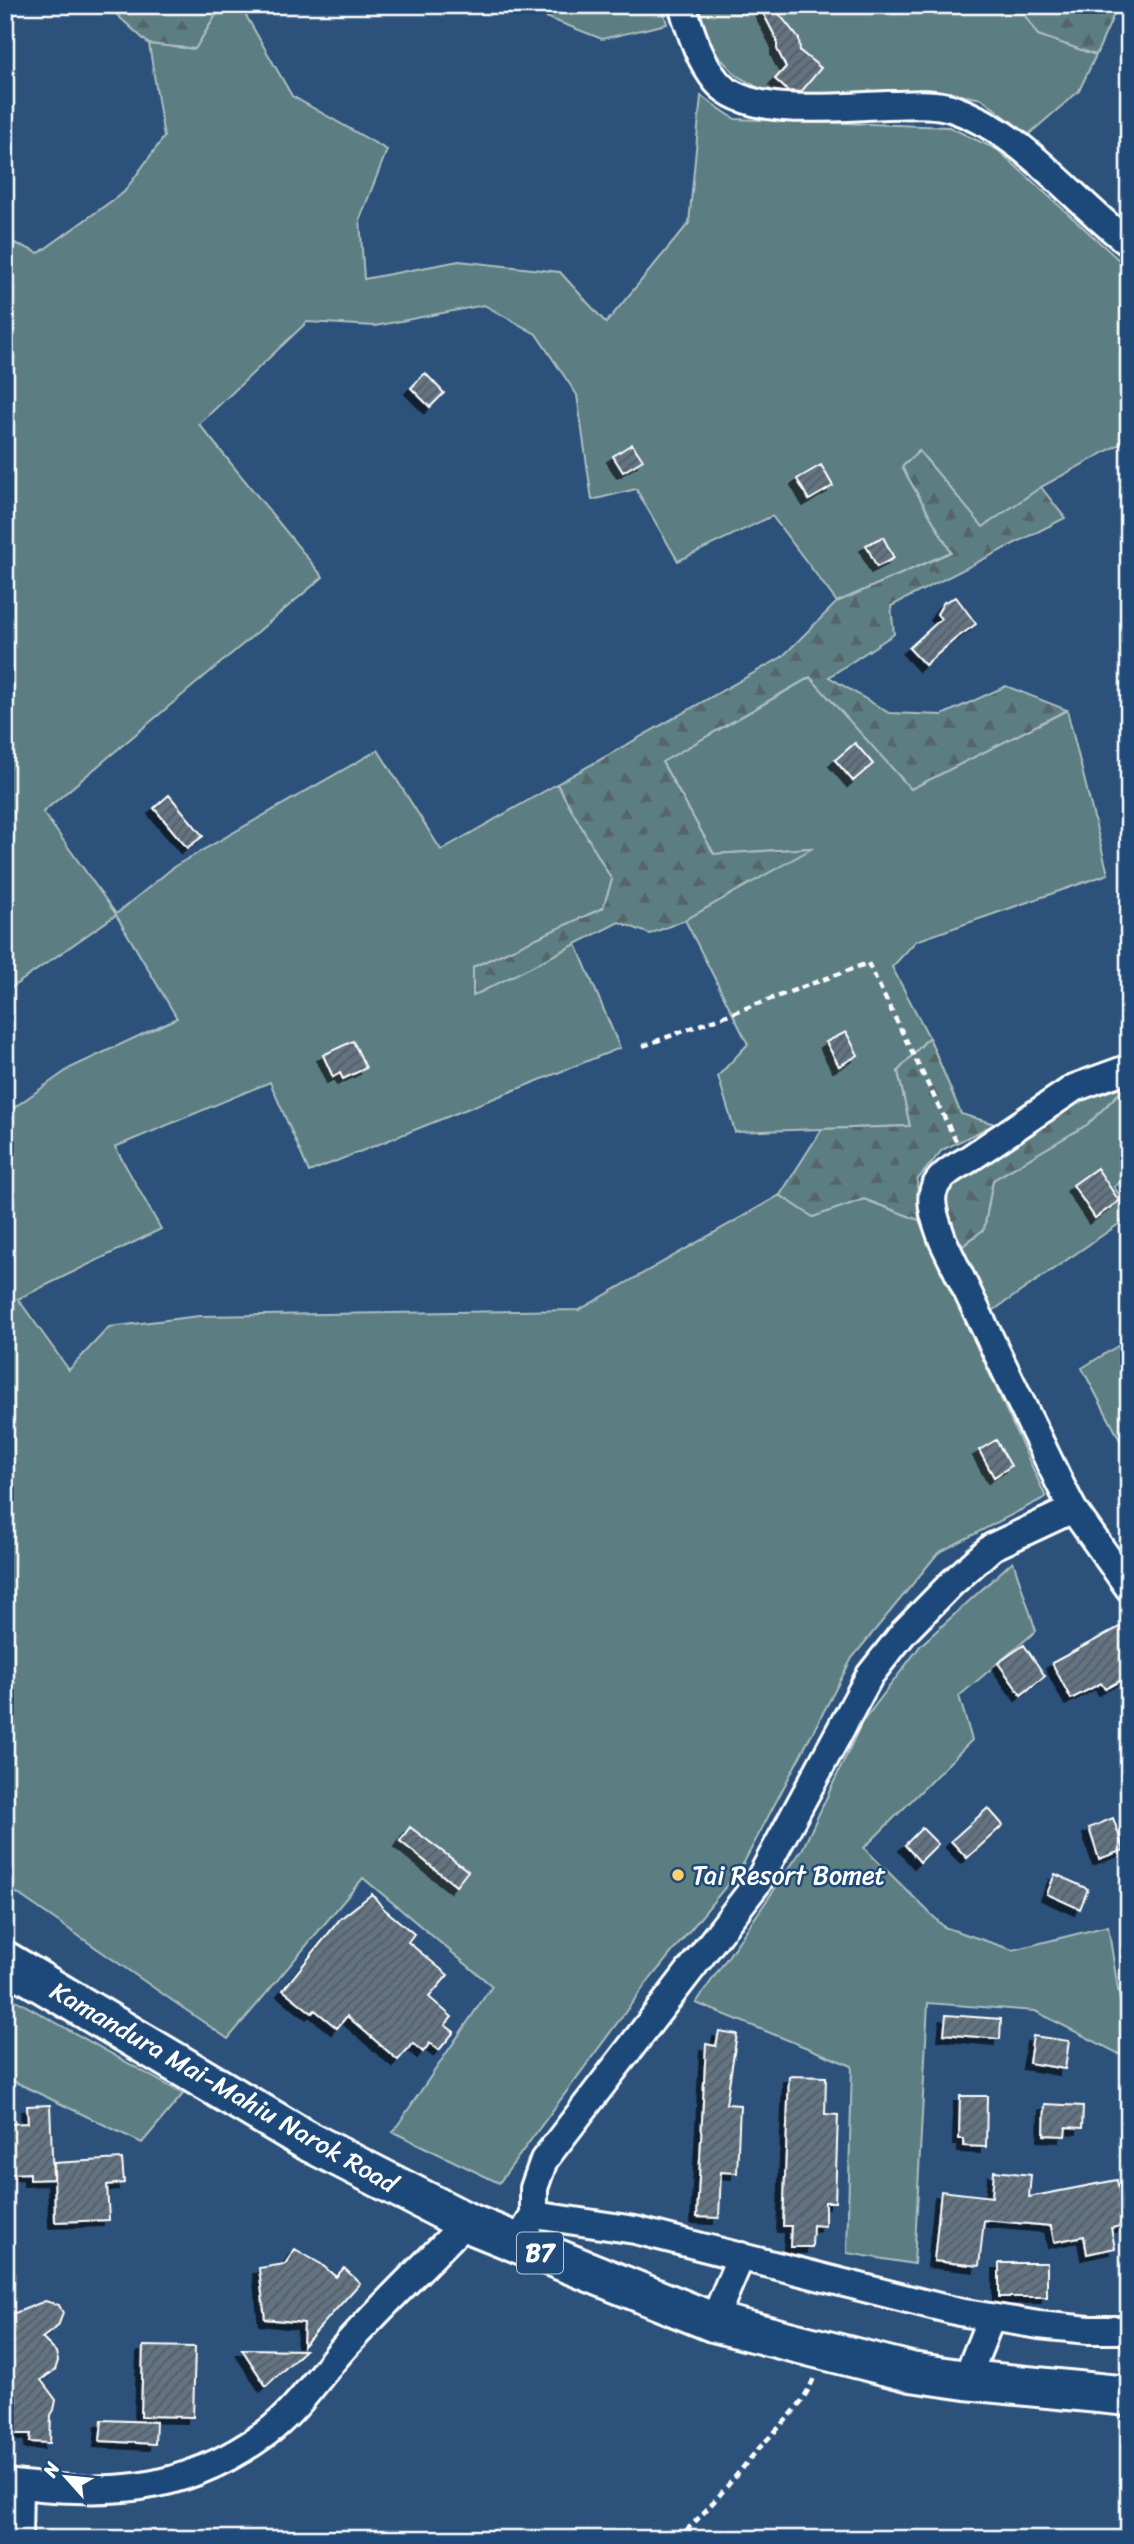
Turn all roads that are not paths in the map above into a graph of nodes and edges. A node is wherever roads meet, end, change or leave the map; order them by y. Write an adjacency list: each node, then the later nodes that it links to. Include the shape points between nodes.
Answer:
1 (682, 5): 2 (street, via 699,56 719,84 736,96 784,107 948,107 1007,137)
2 (1129, 243)
3 (1129, 1068): 4 (street, via 1074,1088 947,1171 938,1180 931,1200 943,1241)
4 (1073, 1509): 5 (street); 8 (street, via 992,1547 904,1632 870,1675 758,1882 544,2160)
5 (1129, 1588)
6 (5, 1961): 7 (highway, Kamandura Mai-Mahiu Narok Road / B7, via 304,2139)
7 (466, 2222): 8 (highway, Kamandura Mai-Mahiu Narok Road / B7); 15 (street, via 341,2351 297,2405 265,2434 230,2455 198,2472 149,2486 110,2491)
8 (525, 2229): 9 (street, via 635,2230); 11 (highway, Kamandura Mai-Mahiu Narok Road / B7)
9 (741, 2256): 10 (street); 11 (street)
10 (991, 2318): 12 (street, via 1088,2330); 13 (street)
11 (713, 2322): 13 (highway, Kamandura Mai-Mahiu Narok Road / B7, via 911,2372)
12 (1129, 2330)
13 (966, 2380): 14 (highway, Kamandura Mai-Mahiu Narok Road / B7)
14 (1129, 2396)
15 (12, 2484): 16 (street)
16 (18, 2539)

